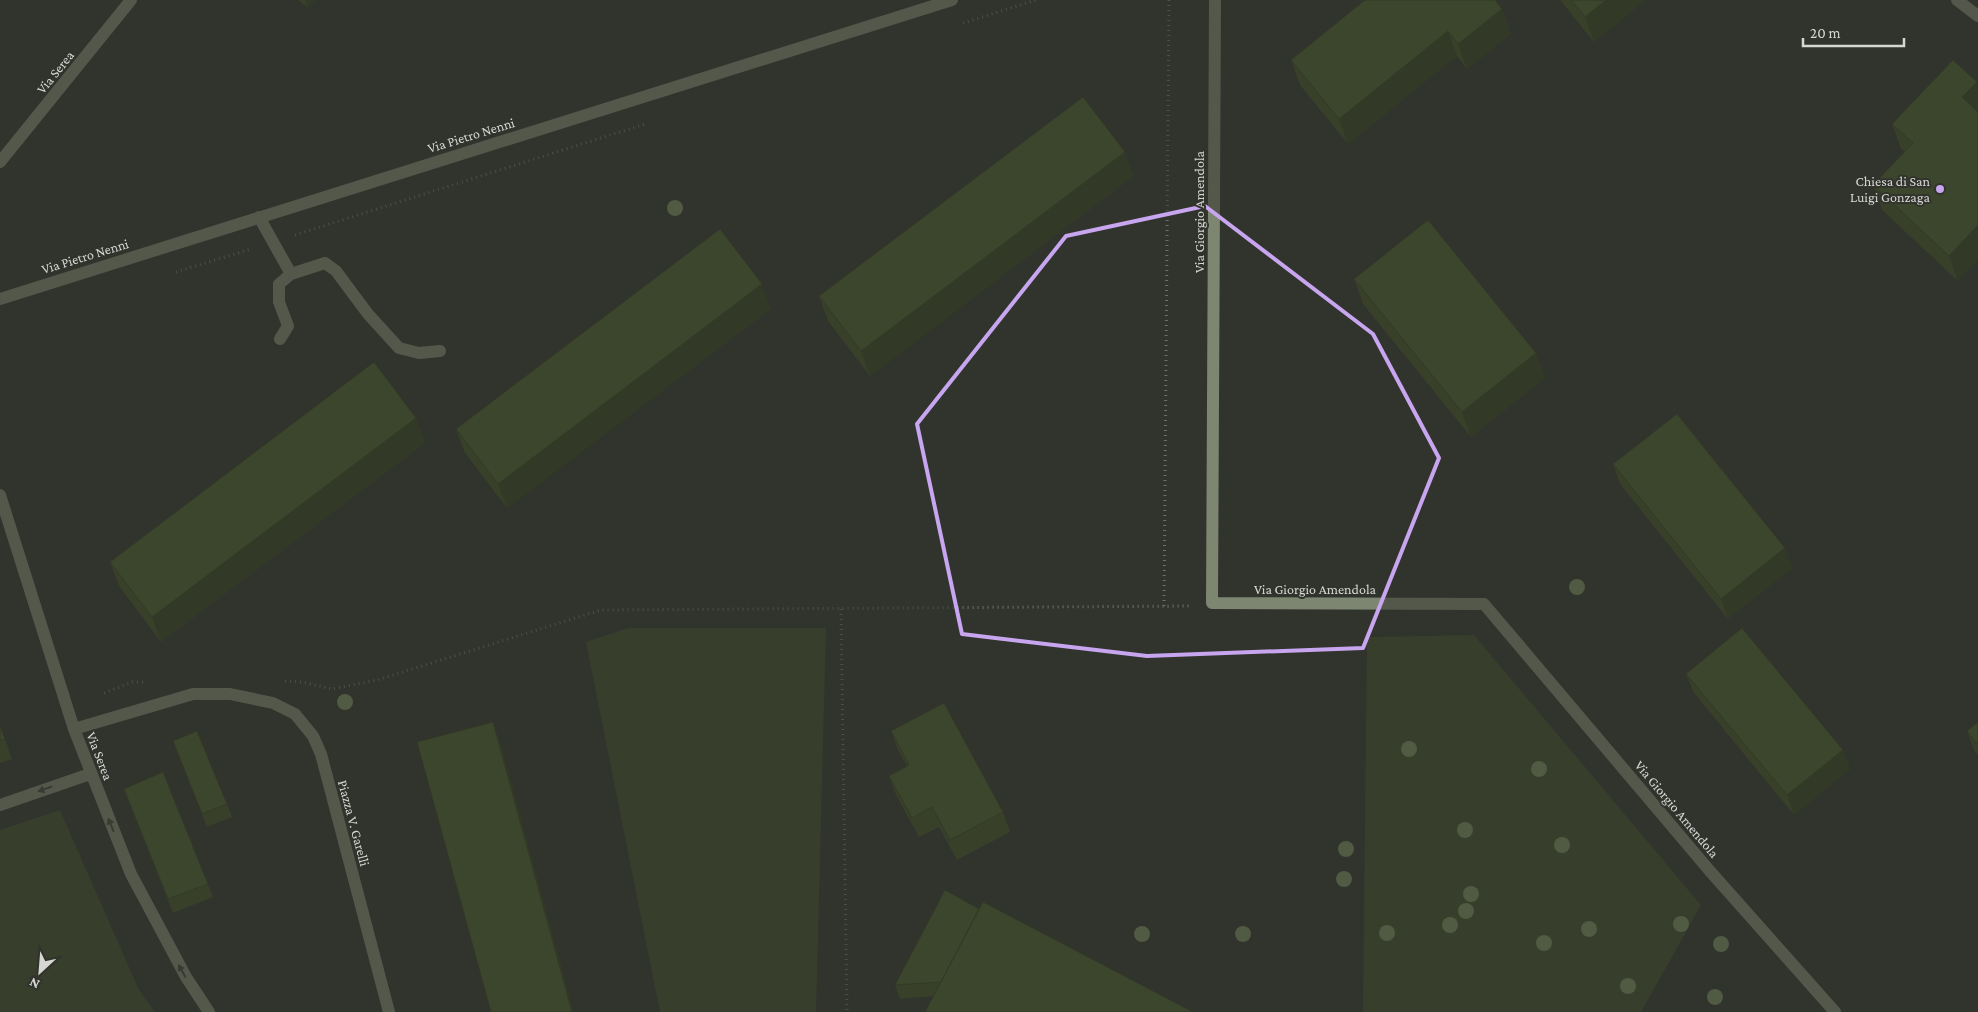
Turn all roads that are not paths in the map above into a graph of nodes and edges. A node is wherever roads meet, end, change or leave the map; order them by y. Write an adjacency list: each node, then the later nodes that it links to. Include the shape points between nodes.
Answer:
1 (132, 0): 6 (street, Via Serea)
2 (952, 0): 7 (street, Via Pietro Nenni)
3 (1215, 0): 18 (street, Via Giorgio Amendola, via 1212,604 1484,604)
4 (1956, 0): 5 (street)
5 (1978, 16)
6 (0, 162)
7 (259, 218): 8 (street); 9 (street, Via Pietro Nenni)
8 (291, 274): 10 (street, via 279,284 279,302 288,326); 11 (street, via 326,263 398,348 419,353)
9 (0, 299)
10 (280, 339)
11 (440, 350)
12 (0, 495): 13 (street, Via Serea)
13 (74, 729): 14 (street, Via Serea); 17 (street, Piazza V. Garelli, via 193,694 230,694 272,703 296,714 313,736 321,754)
14 (90, 774): 15 (street, one-way to 15); 16 (street, Via Serea, one-way to 14, via 186,977 130,874)
15 (0, 805)
16 (209, 1012)
17 (388, 1012)
18 (1835, 1012)

